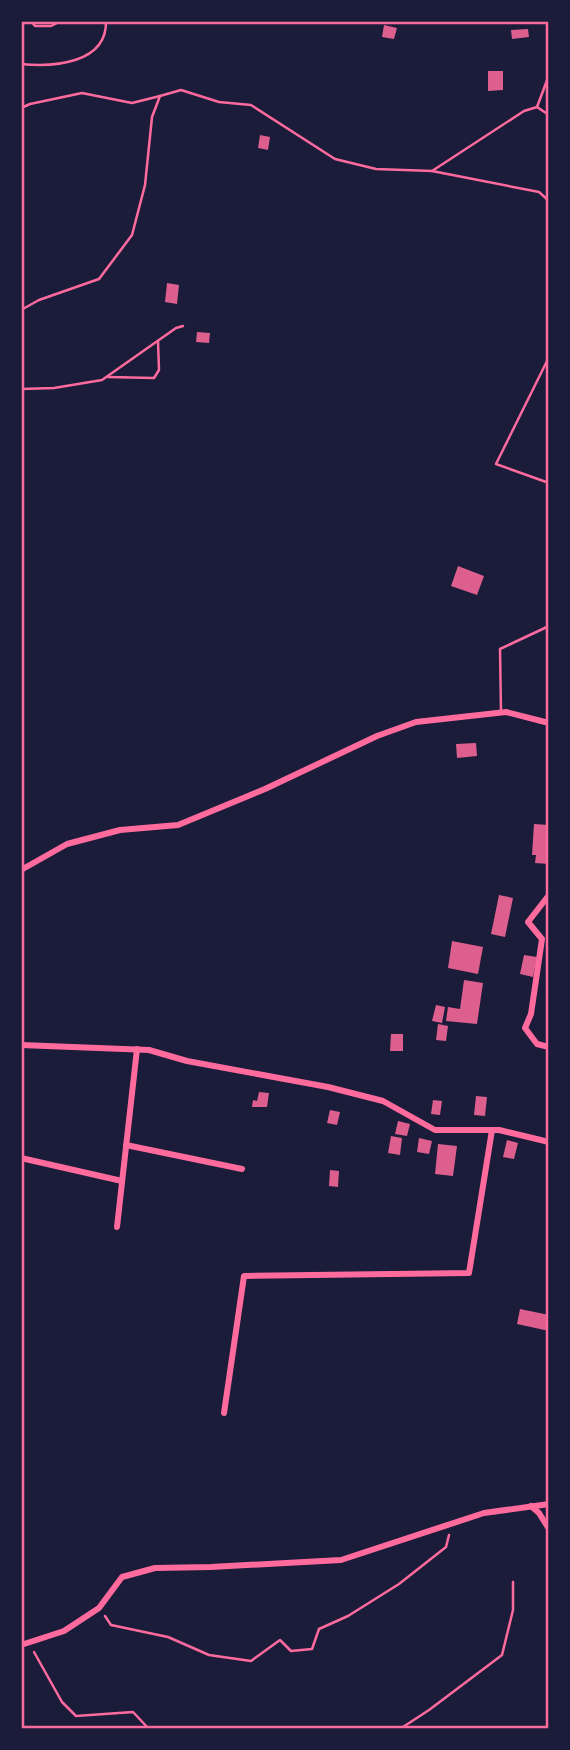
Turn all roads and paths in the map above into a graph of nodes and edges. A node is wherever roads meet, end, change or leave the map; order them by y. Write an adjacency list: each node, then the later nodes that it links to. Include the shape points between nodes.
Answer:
1 (32, 21): 2 (lane, via 35,26 51,26)
2 (61, 21)
3 (106, 21): 4 (lane, via 99,46 74,62)
4 (21, 64)
5 (549, 75): 7 (lane)
6 (160, 96): 8 (lane, via 132,103 82,93); 10 (lane, via 181,90 219,102 251,105 335,159 376,169); 12 (lane, via 152,117 145,185 132,235 99,279)
7 (537, 107): 9 (lane); 10 (lane)
8 (21, 108)
9 (549, 115)
10 (432, 171): 11 (lane, via 539,192)
11 (549, 201)
12 (21, 310)
13 (183, 326): 14 (lane)
14 (158, 341): 16 (lane); 16 (lane, via 159,370 154,378)
15 (549, 357): 18 (lane, via 496,464)
16 (107, 376): 17 (lane, via 54,388)
17 (21, 389)
18 (549, 483)
19 (549, 626): 20 (lane, via 500,649)
20 (501, 713): 21 (street); 22 (street, via 416,722 178,825 120,830 67,844)
21 (549, 723)
22 (21, 870)
23 (549, 895): 25 (street, via 528,922 542,939 526,1028 537,1044)
24 (21, 1045): 26 (street)
25 (549, 1047)
26 (137, 1049): 27 (street, via 383,1101 436,1130); 29 (street)
27 (492, 1130): 28 (street); 34 (street, via 469,1273 244,1276)
28 (549, 1142)
29 (126, 1144): 31 (street); 32 (street)
30 (21, 1158): 32 (street)
31 (242, 1169)
32 (122, 1181): 33 (street)
33 (117, 1227)
34 (225, 1413)
35 (549, 1504): 36 (street)
36 (530, 1506): 37 (street); 38 (street)
37 (452, 1523): 40 (street, via 341,1560 155,1568 122,1577); 40 (path, via 446,1547 399,1584 319,1629 312,1649 291,1651 280,1640 251,1661 209,1655 168,1637 111,1625)
38 (549, 1529)
39 (513, 1582): 44 (path, via 513,1610 502,1655)
40 (99, 1608): 41 (street, via 64,1630)
41 (29, 1643): 42 (street); 43 (path, via 62,1702 76,1716 133,1712)
42 (21, 1646)
43 (149, 1729)
44 (400, 1729)

